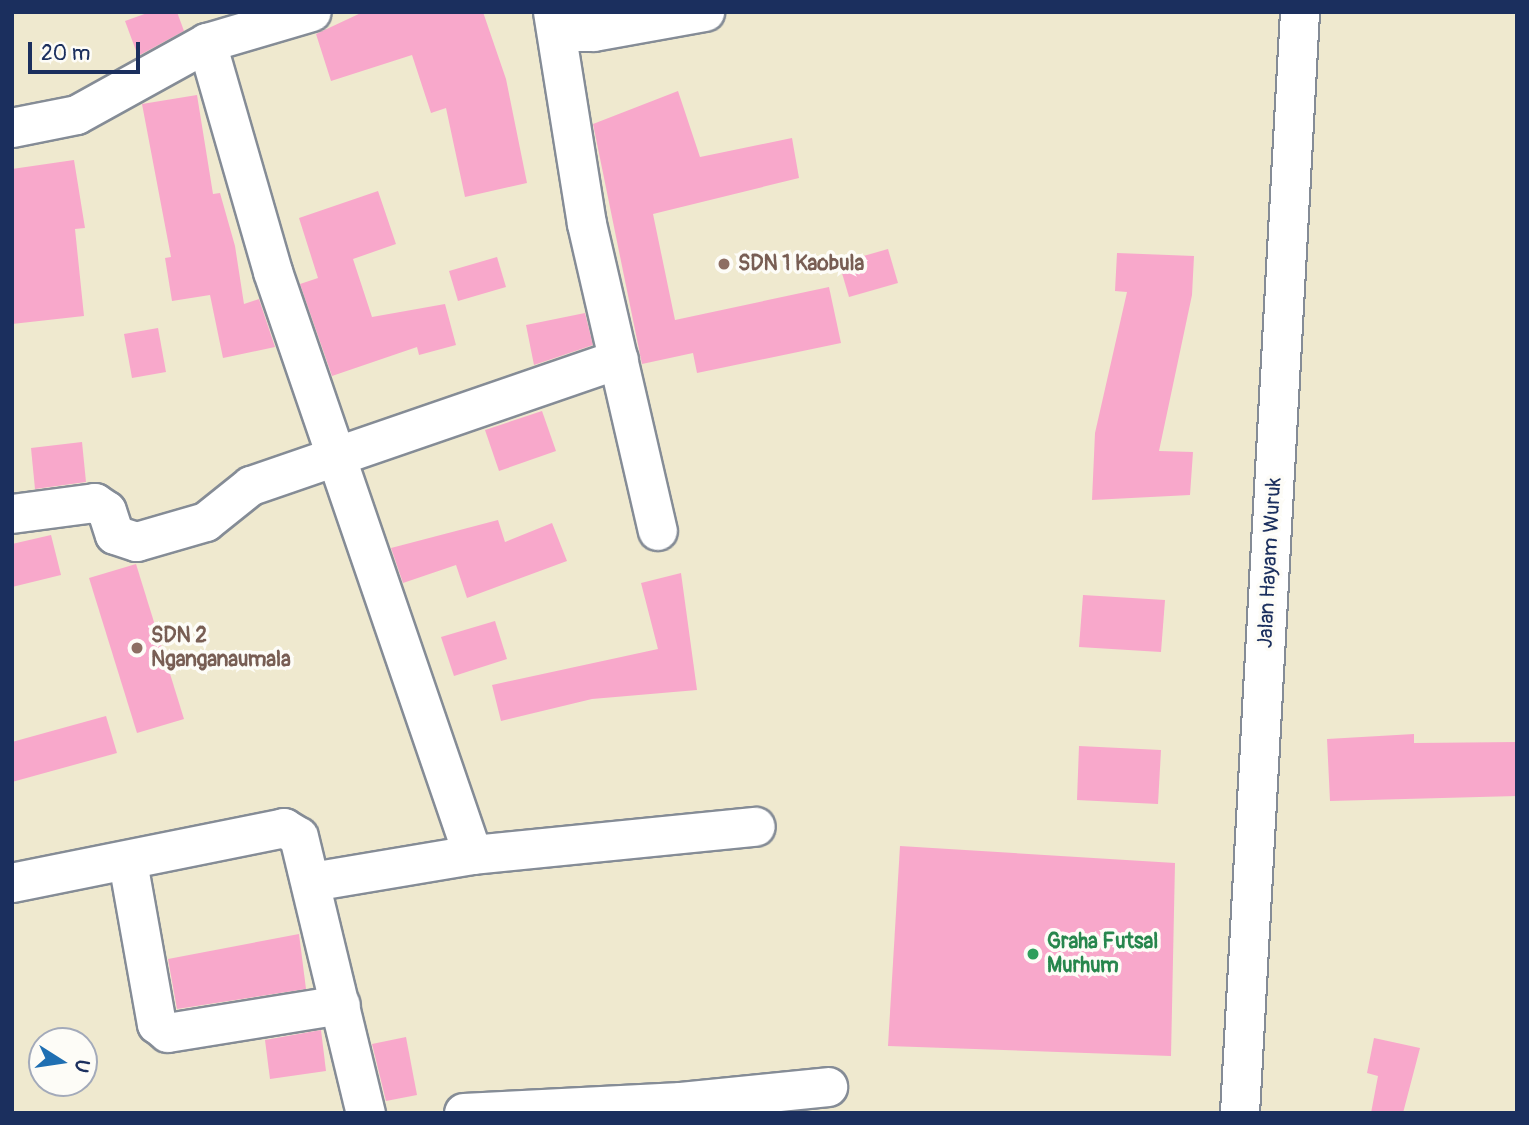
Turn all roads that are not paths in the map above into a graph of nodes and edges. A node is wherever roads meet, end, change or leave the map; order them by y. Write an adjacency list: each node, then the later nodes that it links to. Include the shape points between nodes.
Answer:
1 (312, 12): 5 (street)
2 (705, 12): 4 (street, via 594,32)
3 (1300, 12): 20 (street, Jalan Hayam Wuruk)
4 (555, 22): 7 (street, via 572,142)
5 (207, 43): 6 (street, via 77,114); 8 (street, via 273,272)
6 (12, 128)
7 (619, 359): 8 (street); 10 (street)
8 (336, 457): 9 (street, via 251,486 206,522 137,542 115,535 107,511 95,503); 12 (street)
9 (12, 514)
10 (658, 531)
11 (756, 827): 12 (street)
12 (473, 855): 14 (street)
13 (128, 862): 14 (street, via 284,828 307,852); 15 (street); 16 (street, via 157,1024 168,1033)
14 (313, 882): 16 (street)
15 (12, 883)
16 (341, 1005): 18 (street)
17 (828, 1087): 19 (street, via 681,1102)
18 (366, 1113)
19 (464, 1113)
20 (1240, 1113)

